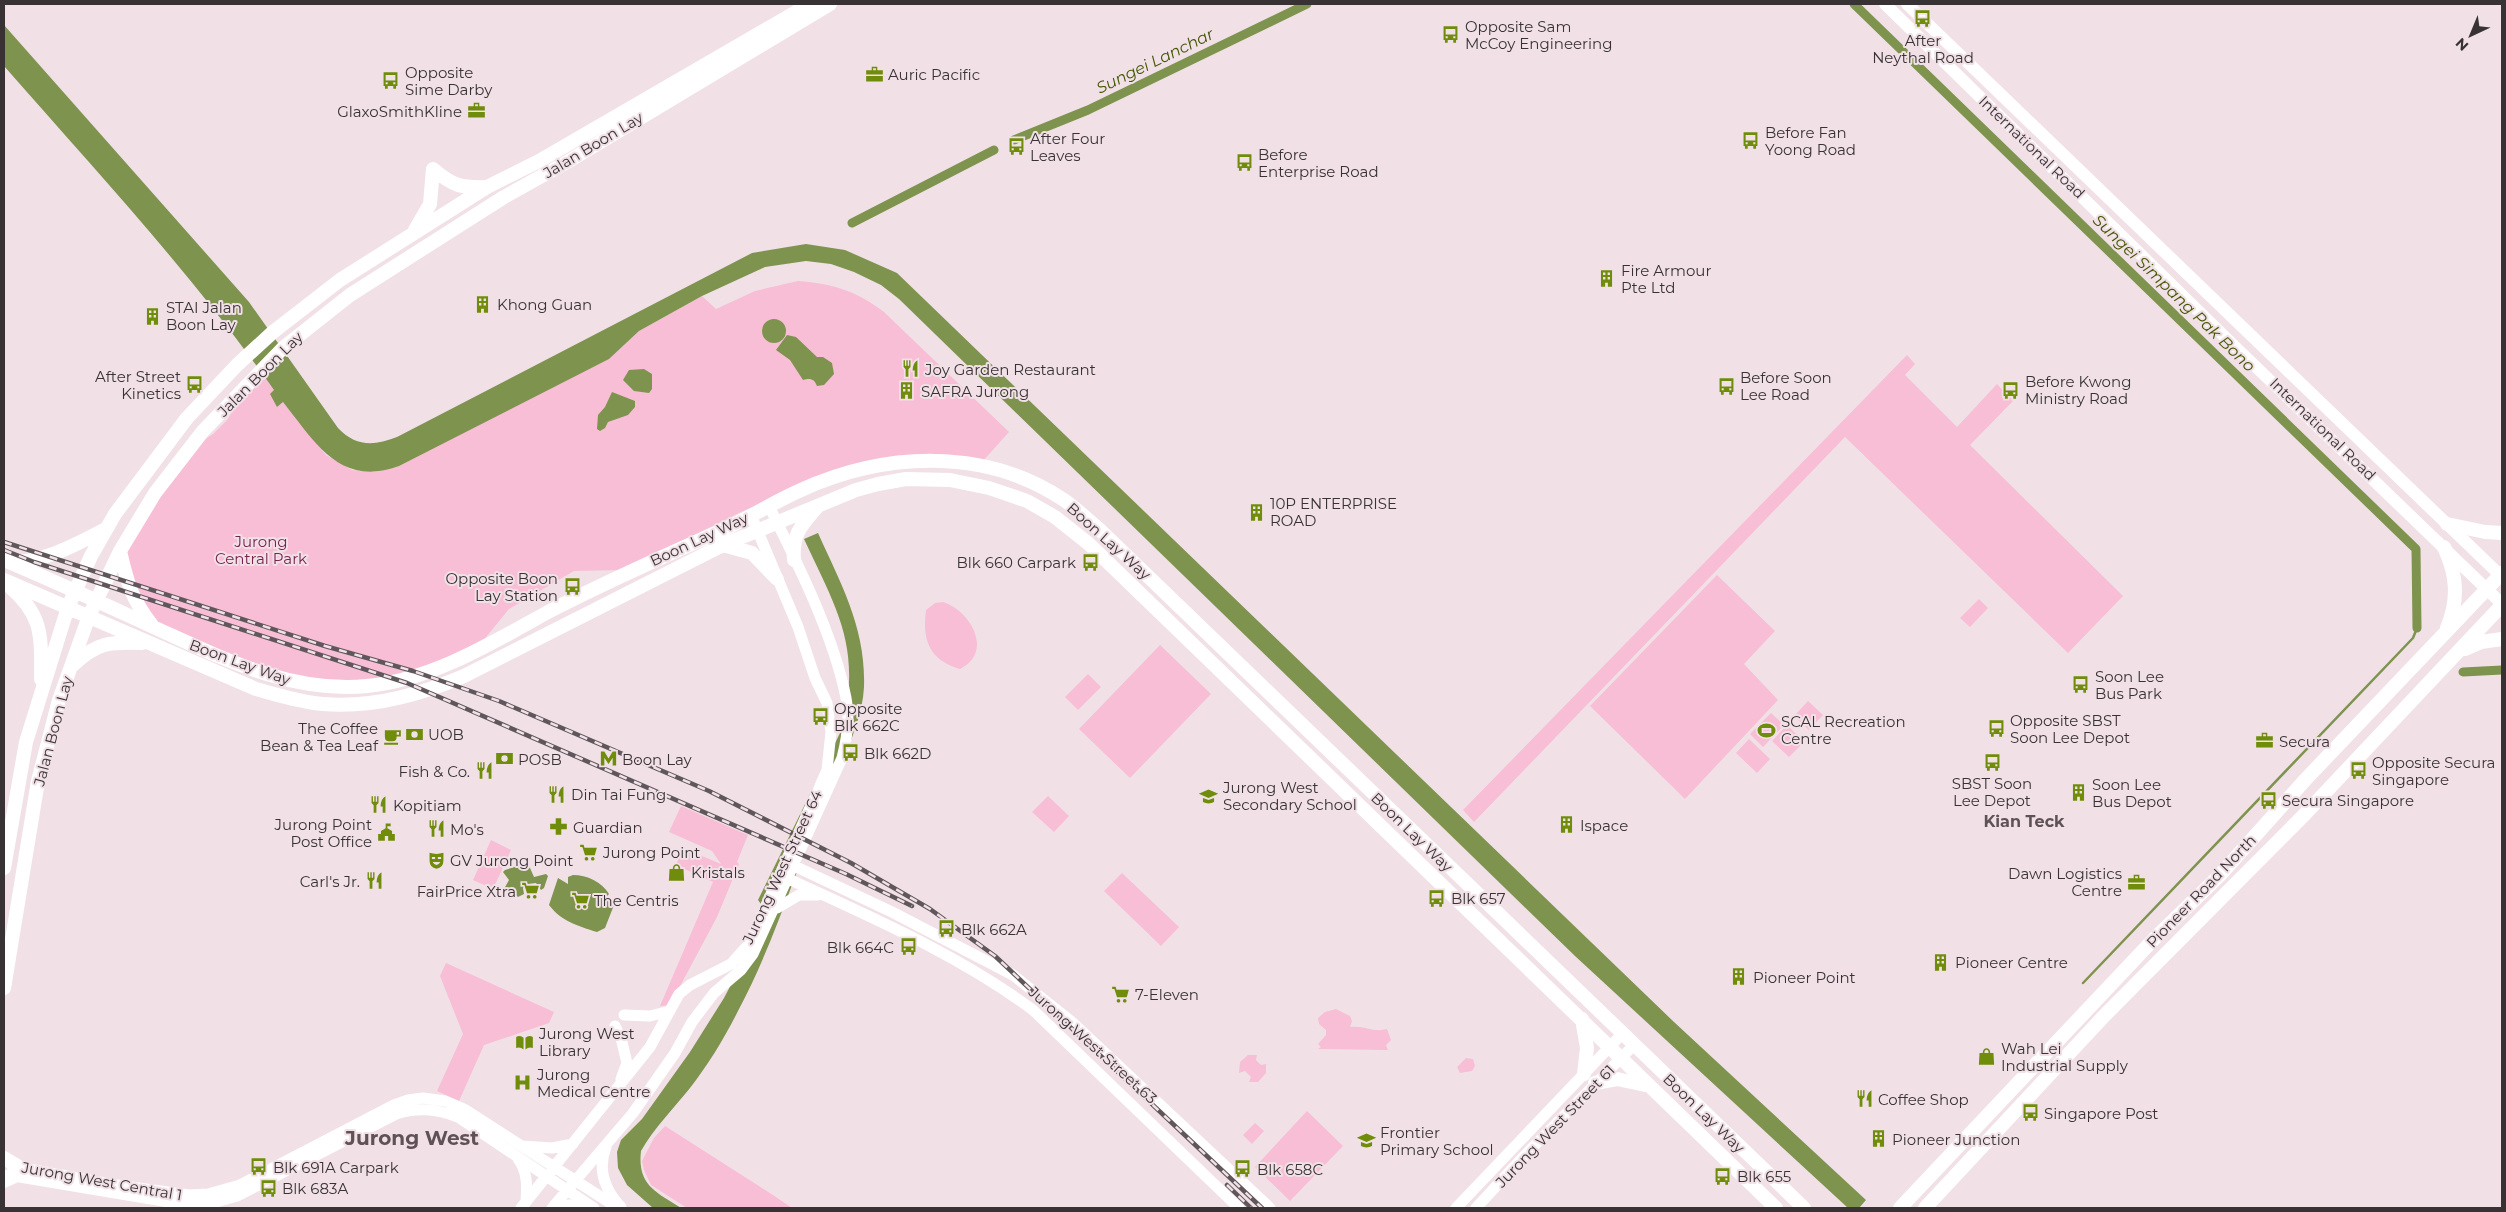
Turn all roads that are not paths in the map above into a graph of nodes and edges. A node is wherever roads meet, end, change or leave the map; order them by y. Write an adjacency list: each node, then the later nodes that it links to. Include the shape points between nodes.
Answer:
1 (810, 4): 5 (main road, Jalan Boon Lay, via 546,157)
2 (830, 4): 7 (main road, Jalan Boon Lay, via 504,197)
3 (1885, 4): 17 (main road, International Road)
4 (1907, 4): 12 (main road, International Road)
5 (487, 187): 6 (main road, Jalan Boon Lay); 6 (main road, via 461,187 433,169 430,204)
6 (409, 236): 7 (main road); 13 (main road, Jalan Boon Lay, via 340,280 247,356 187,418 130,491)
7 (424, 248): 18 (main road, Jalan Boon Lay, via 332,307 258,372 168,474)
8 (819, 505): 11 (main road, Boon Lay Way); 19 (main road, via 797,533 793,544); 45 (main road, Boon Lay Way, via 856,490 906,479 950,480 989,488 1026,501 1055,517 1089,544)
9 (769, 506): 10 (main road, Boon Lay Way); 11 (street, Jurong West Street 64); 47 (main road, Boon Lay Way, via 802,489 897,461 942,460 992,468 1030,482 1064,500 1101,530)
10 (751, 515): 14 (street, Jurong West Street 64); 30 (main road, Boon Lay Way, via 624,573 428,672 369,686 298,684 244,667)
11 (777, 522): 14 (main road, Boon Lay Way); 19 (street, Jurong West Street 64)
12 (2447, 524): 15 (main road); 21 (main road, International Road)
13 (106, 528): 20 (main road, via 36,560); 25 (main road, Jalan Boon Lay)
14 (757, 530): 16 (main road, Boon Lay Way); 22 (street, Jurong West Street 64)
15 (2502, 533)
16 (723, 545): 22 (main road, via 752,552); 33 (main road, Boon Lay Way, via 487,665 434,689 405,697 335,705 297,701 225,678)
17 (2444, 547): 24 (main road, International Road); 31 (main road, via 2454,567 2457,592 2452,616)
18 (120, 551): 26 (main road, Jalan Boon Lay); 30 (main road, via 137,607)
19 (794, 560): 37 (street, Jurong West Street 64, via 834,652 846,699 847,725 842,758)
20 (6, 561): 25 (main road, Boon Lay Way)
21 (2502, 575): 24 (main road, Pioneer Road North)
22 (777, 579): 37 (street, Jurong West Street 64, via 827,703 831,732 827,770)
23 (4, 581): 28 (main road, Boon Lay Way); 36 (main road, via 34,616 41,636)
24 (2487, 589): 27 (main road, International Road); 31 (main road, Pioneer Road North)
25 (74, 592): 26 (main road, Boon Lay Way); 28 (main road, Jalan Boon Lay)
26 (95, 601): 29 (main road, Jalan Boon Lay); 30 (main road, Boon Lay Way)
27 (2502, 604): 34 (main road, Pioneer Road North)
28 (68, 607): 29 (main road, Boon Lay Way); 36 (main road, Jalan Boon Lay)
29 (89, 616): 33 (main road, Boon Lay Way); 35 (main road, Jalan Boon Lay)
30 (154, 628)
31 (2443, 635): 74 (main road, Pioneer Road North, via 2305,780 2220,876 2153,940)
32 (2502, 638): 34 (main road, via 2481,642)
33 (147, 643): 35 (main road, via 100,645)
34 (2458, 652): 75 (main road, Pioneer Road North, via 2305,814 2104,1016)
35 (70, 667): 42 (main road, Jalan Boon Lay, via 58,700 38,781)
36 (40, 695): 38 (main road, Jalan Boon Lay, via 26,742)
37 (790, 864): 39 (street, Jurong West Street 64); 69 (street, Jurong West Street 63, via 1013,975 1079,1028)
38 (4, 868)
39 (784, 877): 40 (street, Jurong West Street 63); 41 (street, Jurong West Street 64); 43 (street, Jurong West Street 64, via 748,945 731,964 690,985)
40 (828, 897): 41 (street, via 807,893 799,895); 68 (street, Jurong West Street 63, via 959,961 996,982 1033,1010)
41 (774, 911): 54 (street, Jurong West Street 64, via 753,954 741,970 714,993 651,1088)
42 (4, 988)
43 (670, 1011): 44 (street, via 650,1016); 53 (street, Jurong West Street 64, via 650,1047)
44 (624, 1015)
45 (1582, 1018): 49 (main road, Boon Lay Way); 51 (main road, via 1588,1048)
46 (615, 1026): 53 (street, via 627,1062)
47 (1622, 1034): 48 (main road, Boon Lay Way); 49 (street, Jurong West Street 61)
48 (1634, 1045): 50 (street, Jurong West Street 61); 73 (main road, Boon Lay Way)
49 (1610, 1046): 50 (main road, Boon Lay Way); 51 (street, Jurong West Street 61)
50 (1622, 1057): 51 (street, Jurong West Street 61); 52 (main road, Boon Lay Way)
51 (1589, 1079): 52 (main road, via 1618,1079); 70 (street, Jurong West Street 61); 71 (street, Jurong West Street 61)
52 (1651, 1086): 72 (main road, Boon Lay Way)
53 (617, 1090): 55 (street, Jurong West Street 64)
54 (608, 1141): 62 (street, Jurong West Street 64); 67 (street, via 601,1161 602,1176)
55 (573, 1144): 56 (street); 59 (street, Jurong West Street 64)
56 (518, 1151): 59 (street, Jurong West Central 1); 60 (street, Jurong West Central 1, via 464,1109 445,1101 423,1098 394,1105 240,1185 208,1194 189,1195); 61 (street, Jurong West Central 1); 64 (street, via 526,1179)
57 (4, 1158): 60 (main road)
58 (4, 1164): 60 (street, Jurong West Central 1)
59 (556, 1167): 61 (street, Jurong West Street 64); 62 (street, Jurong West Central 1)
60 (10, 1174)
61 (547, 1178): 63 (street, Jurong West Central 1); 64 (street, Jurong West Street 64)
62 (575, 1181): 63 (street, Jurong West Street 64); 67 (street, Jurong West Central 1)
63 (567, 1192): 65 (street, Jurong West Street 64); 66 (street, Jurong West Central 1)
64 (524, 1205)
65 (554, 1208): 66 (street, via 569,1205)
66 (594, 1208)
67 (620, 1208)
68 (1238, 1208)
69 (1270, 1208)
70 (1456, 1208)
71 (1476, 1208)
72 (1776, 1208)
73 (1804, 1208)
74 (1900, 1208)
75 (1925, 1208)

